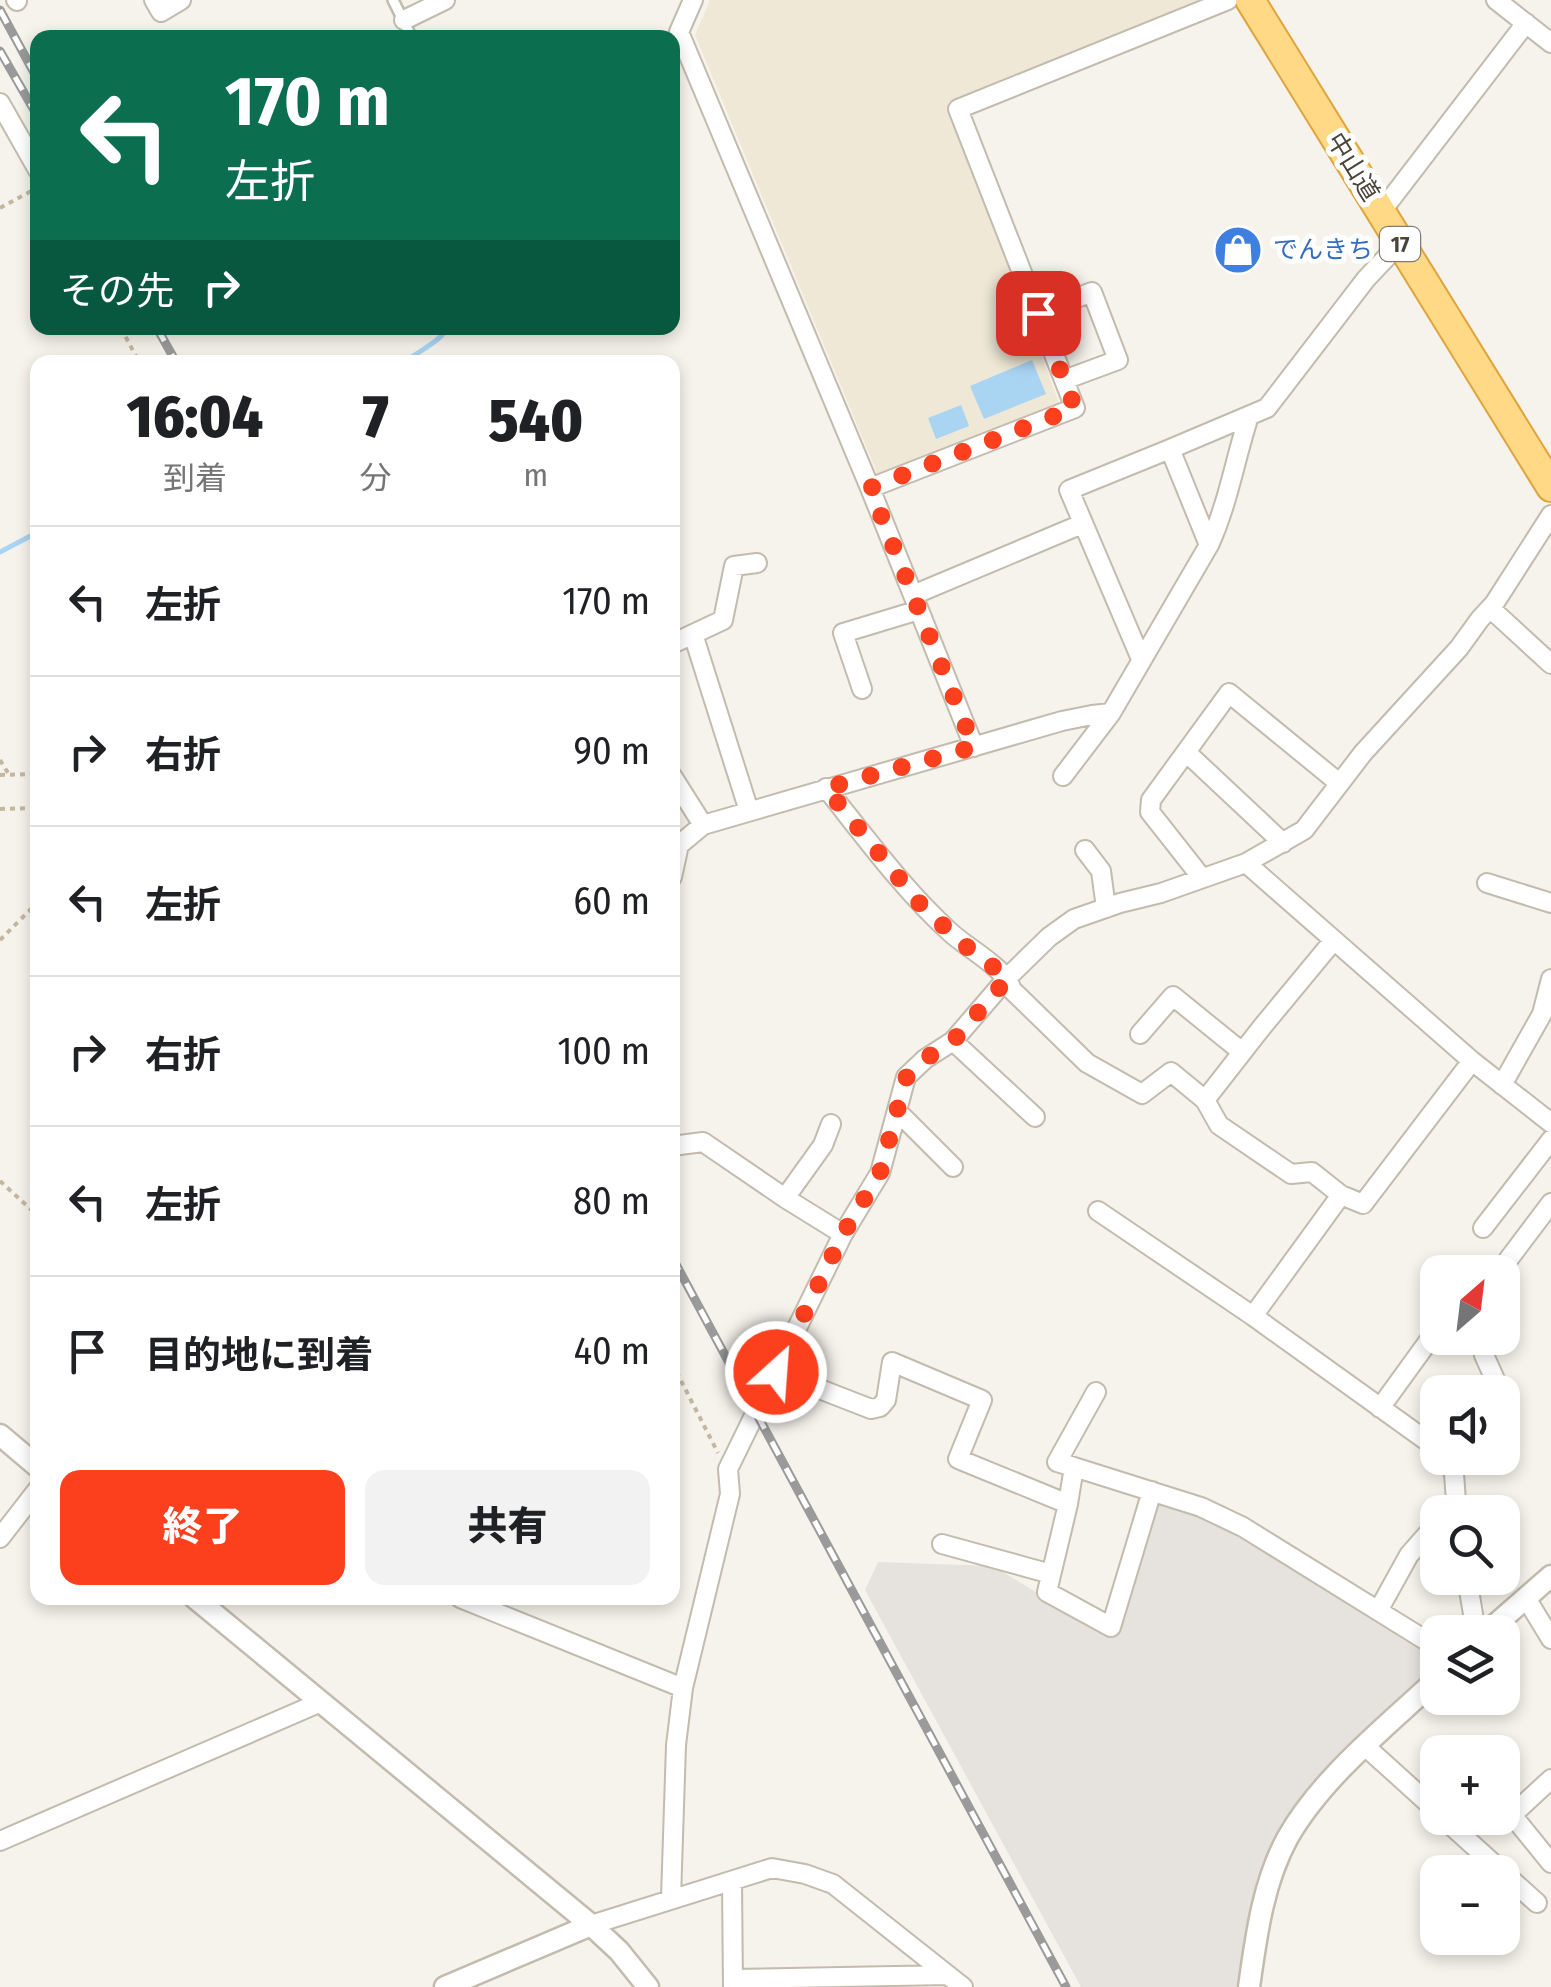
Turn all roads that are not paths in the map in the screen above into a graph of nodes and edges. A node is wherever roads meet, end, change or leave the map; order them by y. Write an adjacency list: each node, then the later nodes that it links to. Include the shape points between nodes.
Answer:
1 (154, 0): 2 (street, via 161,12)
2 (180, 0)
3 (393, 0): 9 (lane)
4 (445, 0): 9 (street)
5 (693, 0): 11 (street)
6 (1228, 0): 17 (street, via 958,110)
7 (1250, 0): 15 (highway, 中山道 / 17)
8 (1496, 0): 10 (street)
9 (408, 29)
10 (1542, 29): 15 (street)
11 (679, 30)
12 (680, 46): 22 (street)
13 (0, 104): 14 (street)
14 (30, 156)
15 (1381, 212): 16 (highway, 中山道 / 17)
16 (1400, 243): 19 (street, via 1267,408); 21 (highway, 中山道 / 17)
17 (1038, 313): 18 (street); 18 (street, via 1092,292 1118,360)
18 (1064, 380): 22 (street, via 1075,408)
19 (1249, 416): 20 (street); 25 (street)
20 (1170, 449): 24 (street, via 1069,490); 25 (street)
21 (1551, 487)
22 (870, 488): 27 (street)
23 (1551, 515): 28 (street)
24 (1082, 524): 27 (street); 31 (street)
25 (1208, 545): 31 (street)
26 (757, 563): 29 (street, via 734,566 723,620)
27 (916, 602): 33 (street, via 843,633); 35 (street)
28 (1490, 608): 32 (street); 38 (street)
29 (693, 634): 30 (street); 41 (street)
30 (680, 640)
31 (1141, 658): 34 (street)
32 (1551, 664)
33 (862, 688)
34 (1111, 713): 35 (street); 37 (street)
35 (974, 747): 40 (street)
36 (1186, 752): 38 (street, via 1229,693); 43 (street); 47 (street, via 1150,800 1150,812)
37 (1064, 776)
38 (1339, 783): 43 (street, via 1304,830)
39 (680, 788): 42 (street)
40 (826, 788): 41 (street); 52 (street, via 920,904)
41 (749, 811): 42 (street)
42 (703, 824): 44 (street)
43 (1283, 843): 46 (street)
44 (680, 844)
45 (1086, 850): 50 (street, via 1100,870)
46 (1246, 864): 47 (street); 51 (street)
47 (1202, 878): 50 (street)
48 (1487, 883): 49 (street)
49 (1551, 903)
50 (1106, 908): 52 (street, via 1074,919)
51 (1334, 940): 57 (street); 58 (street)
52 (1008, 978): 56 (street); 60 (street, via 1012,990 1087,1063 1142,1094 1171,1072)
53 (1551, 979): 54 (street)
54 (1543, 1032): 59 (street)
55 (1140, 1034): 57 (street, via 1173,996)
56 (953, 1041): 61 (street, via 906,1078); 62 (street)
57 (1242, 1052): 60 (street)
58 (1472, 1061): 59 (street); 68 (street, via 1363,1204)
59 (1502, 1085): 63 (street)
60 (1205, 1100): 68 (street, via 1220,1125 1290,1174 1312,1172)
61 (897, 1111): 67 (street); 73 (street, via 880,1173)
62 (1035, 1117)
63 (1551, 1123)
64 (832, 1124): 69 (street)
65 (1551, 1140): 72 (street)
66 (680, 1145): 69 (street, via 703,1142)
67 (953, 1167)
68 (1341, 1195): 75 (street)
69 (786, 1198): 73 (street)
70 (1551, 1203): 74 (street)
71 (1098, 1210): 75 (street)
72 (1484, 1228)
73 (843, 1234): 78 (street)
74 (1512, 1255)
75 (1253, 1316): 81 (street)
76 (1420, 1353): 81 (street)
77 (1484, 1355): 79 (street)
78 (776, 1372): 88 (street, via 871,1408 886,1400 892,1362 982,1400 958,1459); 101 (street, via 728,1469 730,1494)
79 (1493, 1375)
80 (1096, 1392): 85 (street, via 1057,1462)
81 (1380, 1408): 83 (street)
82 (0, 1436): 84 (street)
83 (1420, 1436)
84 (30, 1460)
85 (1074, 1466): 86 (street); 88 (street)
86 (1152, 1491): 92 (street, via 1111,1627 1047,1592); 97 (street, via 1243,1527)
87 (30, 1499): 89 (street)
88 (1068, 1504): 92 (street)
89 (0, 1538)
90 (1420, 1542): 97 (street)
91 (942, 1544): 92 (street)
92 (1051, 1574)
93 (1551, 1576): 94 (street)
94 (1526, 1598): 98 (street); 100 (street)
95 (203, 1605): 103 (street)
96 (477, 1605): 101 (street)
97 (1378, 1610): 99 (street)
98 (1507, 1615)
99 (1420, 1637)
100 (1551, 1640)
101 (683, 1688): 111 (street)
102 (1420, 1695): 104 (street)
103 (321, 1702): 108 (street); 113 (street)
104 (1366, 1747): 106 (street); 118 (street, via 1324,1786 1288,1838 1267,1888)
105 (1551, 1779): 109 (street, via 1512,1815)
106 (1420, 1796)
107 (1462, 1835): 112 (street)
108 (0, 1841)
109 (1551, 1863)
110 (732, 1882): 111 (street); 114 (street, via 772,1868 833,1884); 115 (street)
111 (671, 1898): 113 (street)
112 (1537, 1902)
113 (591, 1925): 116 (street); 117 (street)
114 (955, 1981): 115 (street)
115 (733, 1983)
116 (444, 1987)
117 (648, 1987)
118 (1249, 1987)

